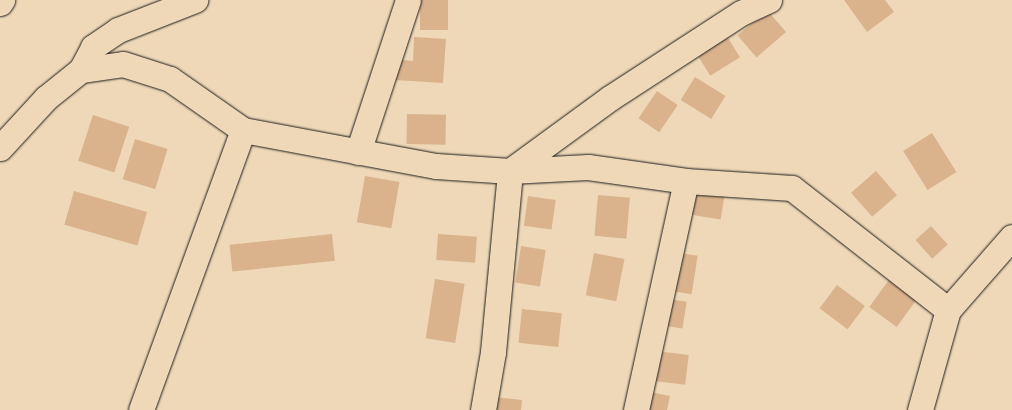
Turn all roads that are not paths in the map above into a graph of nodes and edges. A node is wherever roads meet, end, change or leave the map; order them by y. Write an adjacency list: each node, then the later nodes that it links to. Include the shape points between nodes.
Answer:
1 (195, 0): 5 (street, via 118,30 93,47)
2 (408, 0): 8 (street)
3 (770, 0): 4 (street)
4 (738, 6): 9 (street)
5 (81, 70): 6 (street, via 110,64 140,66 170,78); 7 (street, via 46,98)
6 (243, 130): 8 (street); 13 (street)
7 (0, 148)
8 (358, 152): 9 (street, via 436,166)
9 (510, 171): 10 (street, via 588,167); 14 (street, via 493,352)
10 (686, 181): 12 (street, via 792,188); 15 (street)
11 (1012, 237): 12 (street)
12 (948, 310): 16 (street)
13 (141, 410)
14 (483, 410)
15 (636, 410)
16 (920, 410)

